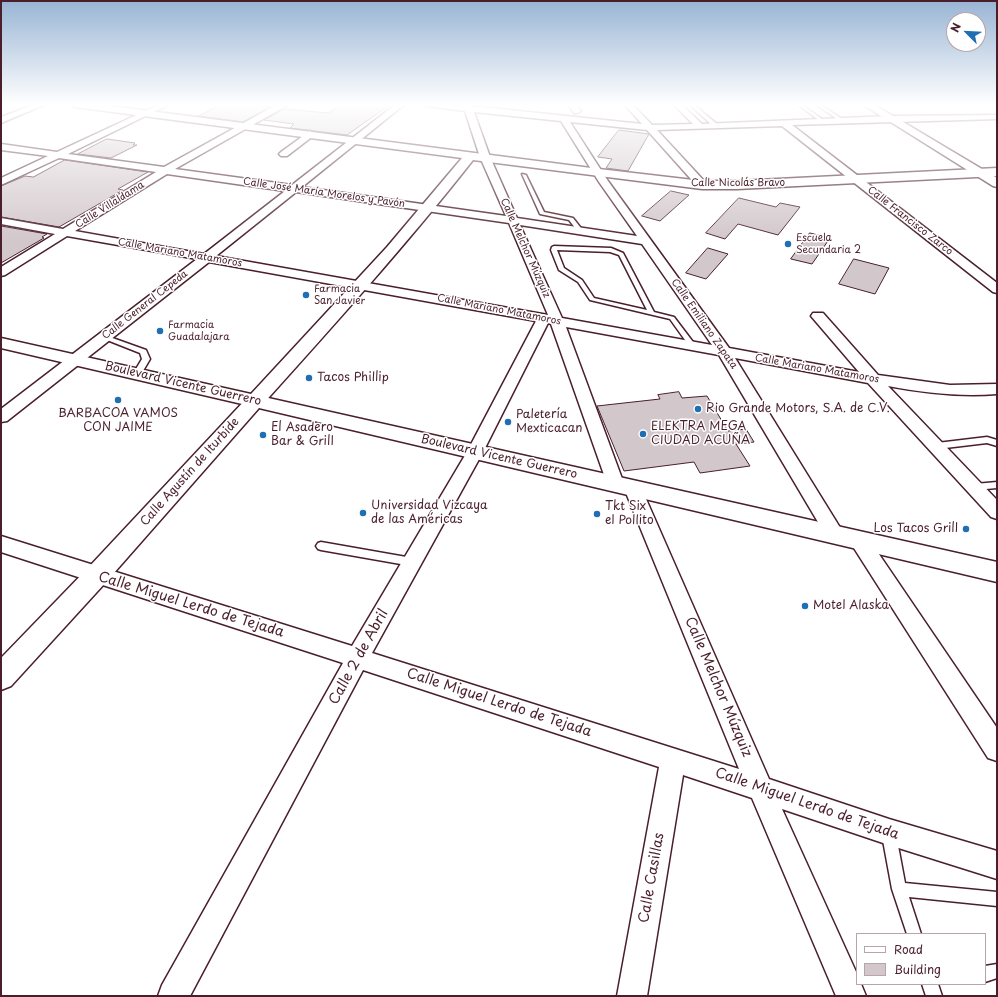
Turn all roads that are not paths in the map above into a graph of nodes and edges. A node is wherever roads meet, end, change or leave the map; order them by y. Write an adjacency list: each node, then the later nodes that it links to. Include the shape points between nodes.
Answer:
1 (26, 151): 13 (street, Calle José María Morelos y Pavón)
2 (66, 151): 13 (street)
3 (201, 151): 15 (street, Calle Villaldama)
4 (289, 151): 12 (street)
5 (340, 151): 24 (street, Calle General Cepeda)
6 (430, 151): 14 (street, Calle Nicolás Bravo)
7 (477, 151): 14 (street, Calle Melchor Múzquiz)
8 (584, 151): 17 (street, Calle Emiliano Zapata)
9 (671, 151): 23 (street)
10 (819, 151): 20 (street, Calle Francisco Zarco)
11 (943, 151): 18 (street)
12 (284, 154)
13 (57, 155): 15 (street, Calle José María Morelos y Pavón); 21 (street)
14 (478, 157): 17 (street, Calle Nicolás Bravo); 25 (street, Calle Agustín de Iturbide); 26 (street, Calle Melchor Múzquiz)
15 (166, 170): 24 (street, Calle José María Morelos y Pavón); 29 (street, Calle Villaldama)
16 (997, 172): 18 (street, Calle Nicolás Bravo)
17 (598, 173): 23 (street, Calle Nicolás Bravo); 30 (street, Calle Emiliano Zapata)
18 (981, 173): 20 (street, Calle Nicolás Bravo); 22 (street)
19 (524, 175): 28 (lane, via 542,213 571,219)
20 (857, 180): 23 (street, Calle Nicolás Bravo); 34 (street, Calle Francisco Zarco)
21 (1, 182)
22 (997, 183)
23 (702, 185)
24 (292, 189): 25 (street, Calle José María Morelos y Pavón); 31 (street, Calle General Cepeda)
25 (429, 208): 26 (street, Calle José María Morelos y Pavón); 33 (street, Calle Agustín de Iturbide)
26 (512, 220): 28 (street, Calle José María Morelos y Pavón); 37 (street, Calle Melchor Múzquiz)
27 (1, 222): 29 (street, Calle Mariano Matamoros)
28 (581, 232): 30 (street, Calle José María Morelos y Pavón)
29 (65, 233): 31 (street, Calle Mariano Matamoros); 32 (street, Calle Villaldama)
30 (646, 242): 41 (street, Calle Emiliano Zapata)
31 (206, 258): 33 (street, Calle Mariano Matamoros); 38 (street, Calle General Cepeda)
32 (1, 272)
33 (361, 285): 37 (street, Calle Mariano Matamoros); 46 (street, Calle Agustín de Iturbide)
34 (997, 289)
35 (651, 312): 35 (lane, via 621,254 611,250 554,248 561,268 580,281 592,299); 40 (lane, via 675,320)
36 (818, 316): 44 (street)
37 (550, 320): 40 (street, Calle Mariano Matamoros); 50 (street, Calle 2 de Abril); 52 (street, Calle Melchor Múzquiz)
38 (104, 337): 42 (street, Calle General Cepeda); 43 (lane, via 143,352 146,360)
39 (1, 343): 42 (street, Boulevard Vicente Guerrero)
40 (692, 346): 41 (street, Calle Mariano Matamoros)
41 (725, 353): 44 (street, Calle Mariano Matamoros); 55 (street, Calle Emiliano Zapata)
42 (75, 360): 43 (street, Boulevard Vicente Guerrero); 47 (street, Calle General Cepeda)
43 (137, 374): 46 (street, Boulevard Vicente Guerrero)
44 (873, 379): 45 (street, Calle Mariano Matamoros, via 951,390); 49 (street)
45 (997, 389)
46 (254, 401): 50 (street, Boulevard Vicente Guerrero); 61 (street, Calle Agustín de Iturbide)
47 (1, 417)
48 (997, 443): 49 (lane, via 987,440)
49 (937, 446): 53 (street)
50 (475, 452): 52 (street, Boulevard Vicente Guerrero); 59 (street, Calle 2 de Abril)
51 (997, 485): 53 (lane)
52 (624, 486): 55 (street, Boulevard Vicente Guerrero); 66 (street, Calle Melchor Múzquiz)
53 (975, 487): 54 (street)
54 (997, 512)
55 (835, 534): 56 (street, Boulevard Vicente Guerrero)
56 (859, 540): 60 (street, Boulevard Vicente Guerrero); 64 (street)
57 (1, 544): 61 (street, Calle Miguel Lerdo de Tejada)
58 (321, 546): 59 (lane)
59 (412, 562): 62 (street, Calle 2 de Abril)
60 (997, 572)
61 (97, 575): 62 (street, Calle Miguel Lerdo de Tejada); 63 (street, Calle Agustín de Iturbide)
62 (358, 657): 65 (street, Calle Miguel Lerdo de Tejada); 74 (street, Calle 2 de Abril)
63 (1, 677)
64 (997, 749)
65 (672, 759): 66 (street, Calle Miguel Lerdo de Tejada); 75 (street, Calle Casillas)
66 (760, 788): 67 (street, Calle Miguel Lerdo de Tejada); 76 (street, Calle Melchor Múzquiz)
67 (889, 832): 68 (street, Calle Miguel Lerdo de Tejada); 69 (lane)
68 (997, 865)
69 (900, 889): 70 (lane); 71 (lane)
70 (997, 899)
71 (914, 933)
72 (997, 971): 73 (lane)
73 (986, 974)
74 (173, 996)
75 (632, 996)
76 (851, 996)

